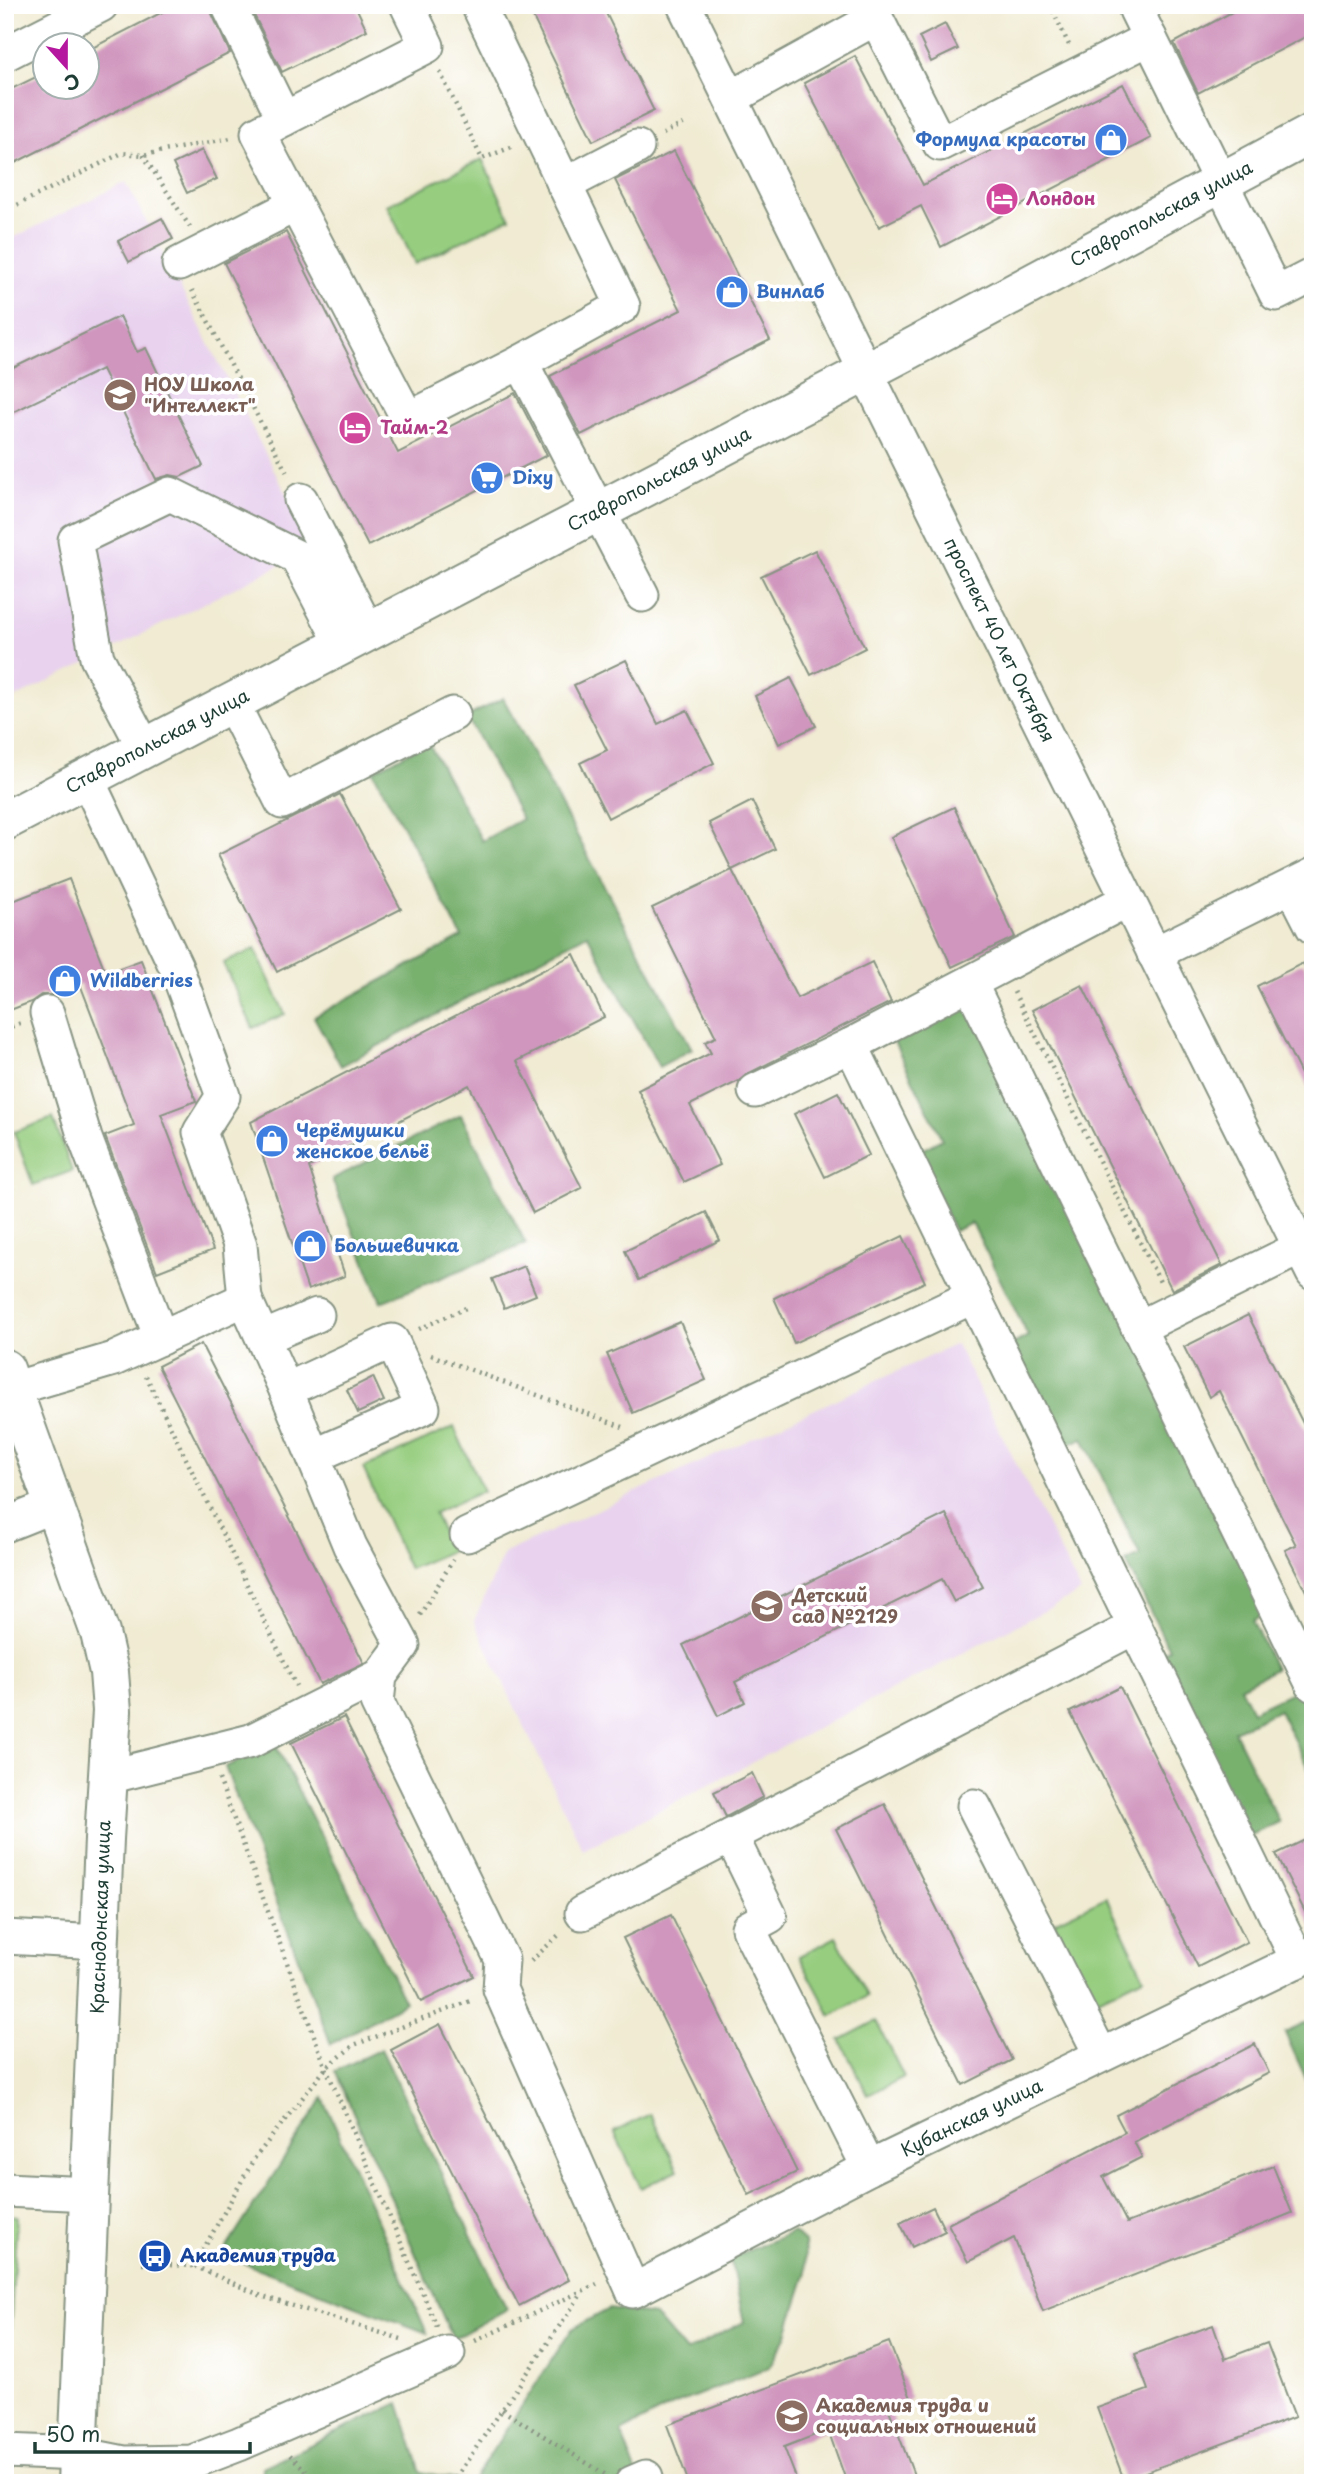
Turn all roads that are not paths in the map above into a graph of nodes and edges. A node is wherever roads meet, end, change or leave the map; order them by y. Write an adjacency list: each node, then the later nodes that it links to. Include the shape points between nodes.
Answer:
1 (101, 5): 9 (street)
2 (228, 5): 11 (street)
3 (407, 5): 11 (street, via 427,46)
4 (478, 5): 15 (street)
5 (684, 5): 10 (street, проспект 40 лет Октября)
6 (1146, 5): 8 (street, via 1136,10)
7 (873, 12): 8 (street, via 940,144); 10 (street)
8 (1150, 38): 14 (street)
9 (5, 54)
10 (731, 98): 20 (street, проспект 40 лет Октября)
11 (271, 126): 16 (street)
12 (1313, 133): 14 (main road, Ставропольская улица)
13 (638, 147): 15 (street)
14 (1221, 182): 18 (street, via 1276,294); 20 (main road, Ставропольская улица)
15 (564, 185): 19 (street, via 623,306)
16 (295, 205): 17 (street); 19 (street, via 408,419)
17 (192, 258)
18 (1313, 275)
19 (521, 362): 22 (street)
20 (866, 372): 22 (main road, Ставропольская улица); 31 (street, проспект 40 лет Октября)
21 (301, 500): 24 (street)
22 (598, 511): 23 (street); 24 (main road, Ставропольская улица)
23 (642, 595)
24 (356, 638): 25 (main road, Ставропольская улица); 27 (street, via 297,557 170,494 75,540 97,658)
25 (232, 703): 26 (street, via 282,802); 27 (main road, Ставропольская улица)
26 (453, 714)
27 (145, 748): 28 (main road, Ставропольская улица)
28 (87, 779): 29 (main road, Ставропольская улица); 40 (street, via 176,967 223,1096 200,1132 240,1245)
29 (5, 821)
30 (1302, 880): 32 (street); 33 (street)
31 (1127, 901): 33 (street, проспект 40 лет Октября); 34 (street)
32 (1313, 927)
33 (1154, 954): 38 (street, проспект 40 лет Октября)
34 (979, 972): 36 (street); 42 (street)
35 (47, 1013): 44 (street)
36 (851, 1045): 37 (street); 39 (street)
37 (755, 1091)
38 (1306, 1261): 42 (street, via 1174,1310)
39 (974, 1296): 50 (street); 51 (street)
40 (245, 1299): 43 (street); 44 (street)
41 (317, 1315): 43 (street)
42 (1139, 1328): 52 (street)
43 (263, 1338): 46 (street)
44 (147, 1344): 45 (street, via 114,1359)
45 (9, 1379): 48 (main road, Краснодонская улица)
46 (286, 1390): 47 (street); 47 (street, via 393,1341 424,1408)
47 (314, 1456): 53 (street, via 350,1546 403,1645)
48 (55, 1505): 49 (street); 55 (main road, Краснодонская улица, via 109,1672)
49 (5, 1525)
50 (467, 1535)
51 (1135, 1627): 57 (street); 61 (street)
52 (1304, 1645): 54 (street)
53 (380, 1676): 55 (street, via 251,1741); 63 (street, Кубанская улица, via 377,1702 502,1960 500,1990 628,2280)
54 (1313, 1685)
55 (108, 1777): 60 (main road, Краснодонская улица)
56 (974, 1805): 62 (street)
57 (731, 1836): 58 (street); 63 (street, via 770,1916 748,1928)
58 (582, 1913)
59 (5, 1937): 60 (street)
60 (100, 1942): 65 (main road, Краснодонская улица)
61 (1305, 1957): 62 (street, Кубанская улица)
62 (1101, 2055): 63 (street, Кубанская улица)
63 (869, 2168)
64 (5, 2190): 65 (street)
65 (90, 2194): 68 (main road, Краснодонская улица)
66 (448, 2353): 68 (street, via 192,2462)
67 (5, 2451): 68 (street)
68 (78, 2468)

